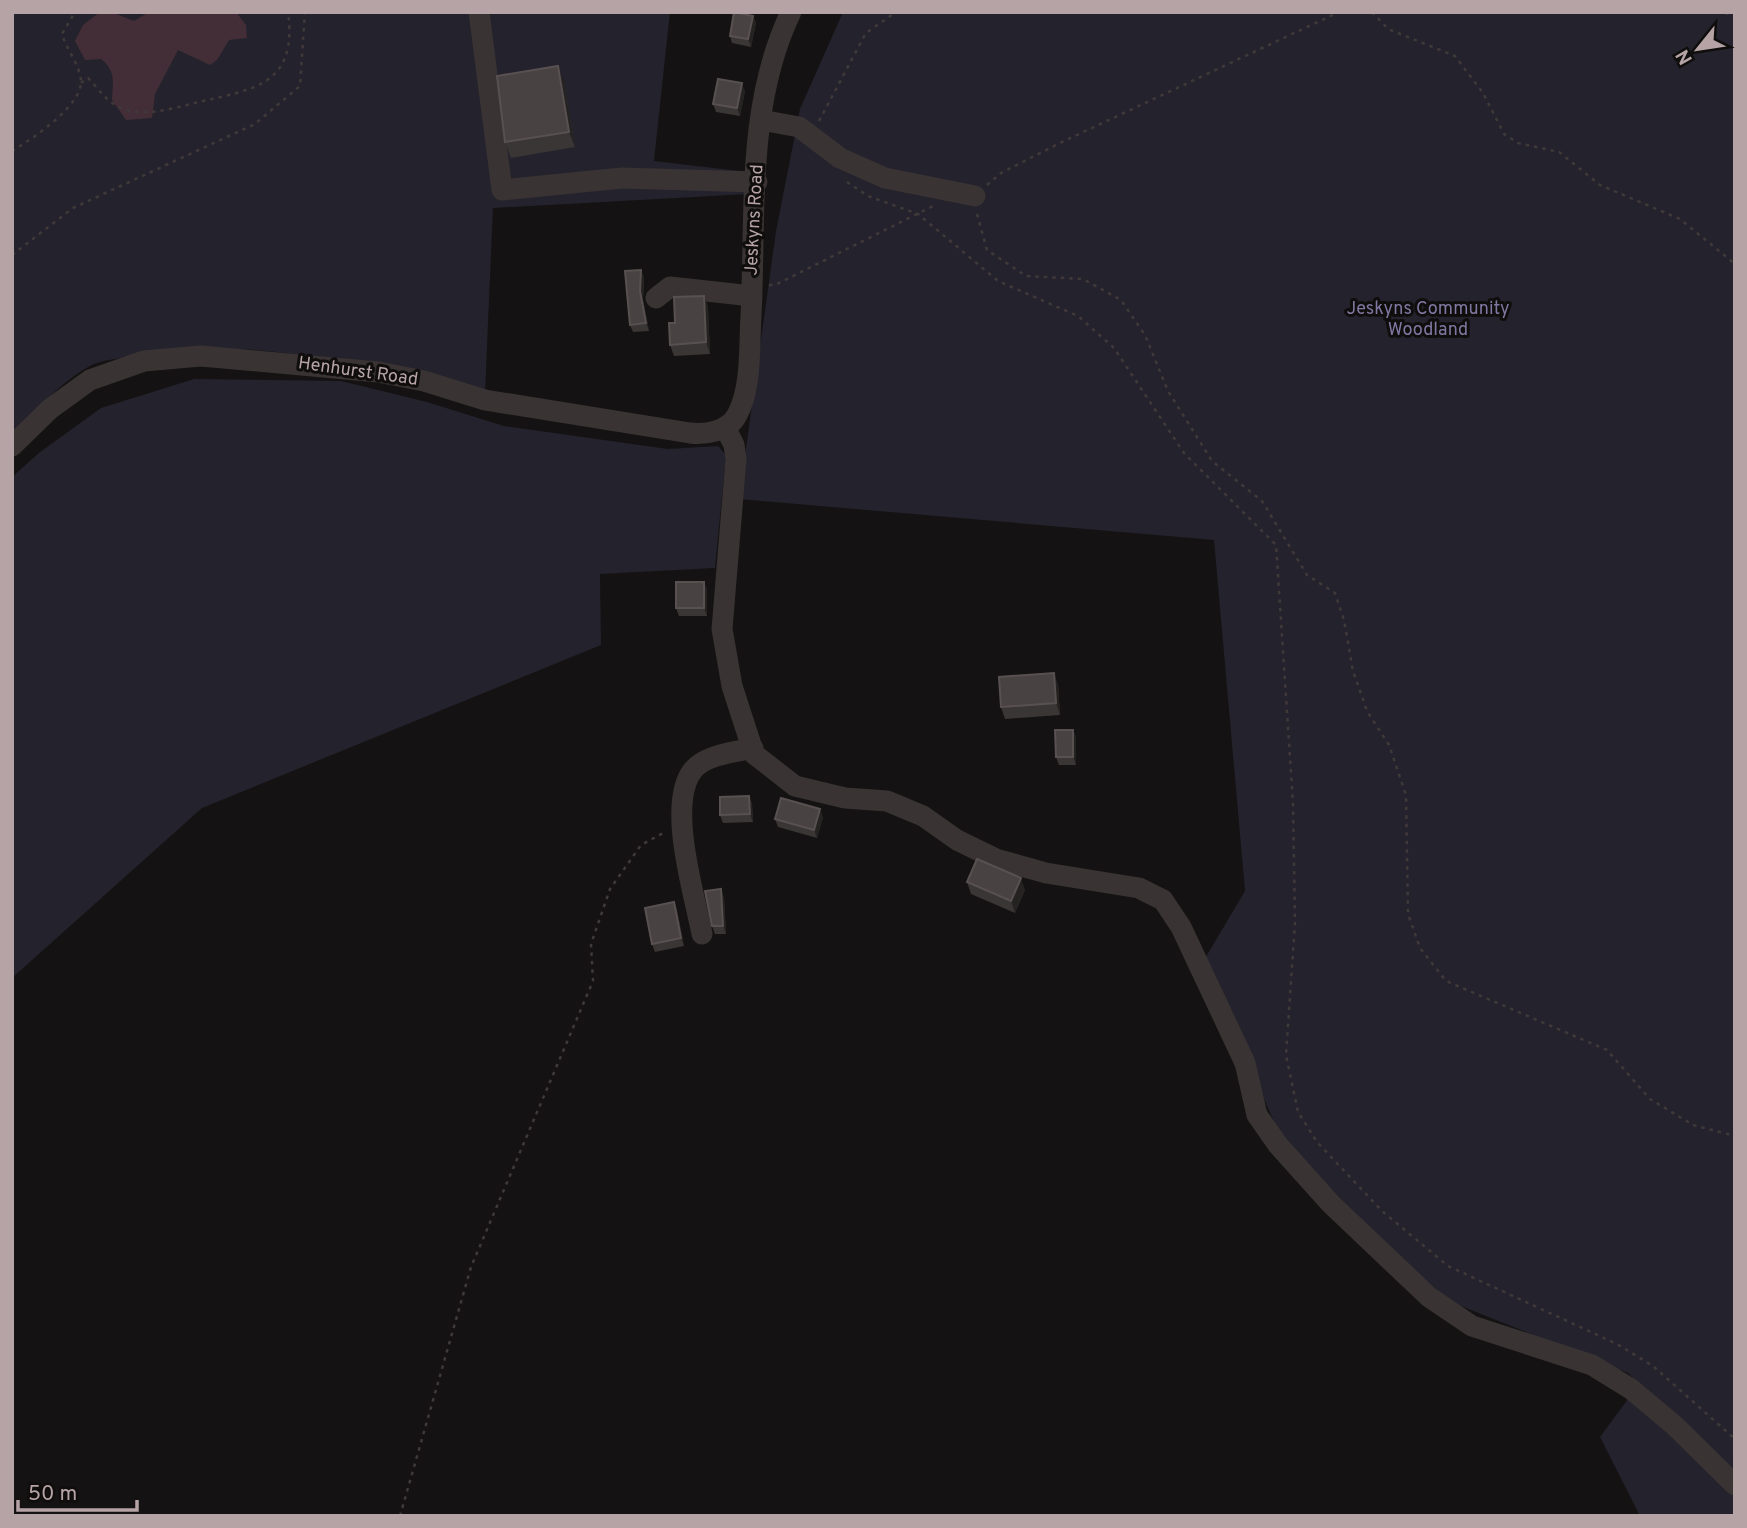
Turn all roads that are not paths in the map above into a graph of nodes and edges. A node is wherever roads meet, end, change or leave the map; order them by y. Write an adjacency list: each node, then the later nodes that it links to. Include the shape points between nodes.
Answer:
1 (479, 12): 4 (street, via 502,190 622,177)
2 (792, 12): 3 (street, Jeskyns Road, via 772,62)
3 (761, 120): 4 (street, Jeskyns Road); 5 (street, via 790,123 814,134 840,158 885,178)
4 (757, 182): 6 (street, Jeskyns Road)
5 (975, 196)
6 (752, 290): 7 (street, via 670,287); 8 (street, Jeskyns Road, via 744,389 738,414)
7 (656, 298)
8 (725, 427): 9 (street, Henhurst Road, via 690,433 485,400 378,372 201,356 144,361 90,380 50,409); 10 (street, via 736,459 722,629 732,685)
9 (12, 446)
10 (752, 748): 11 (street, via 701,763 686,783 683,832); 12 (street, via 795,786 845,798 887,801 923,816 996,859 1046,873 1139,888 1163,900 1181,927 1245,1063 1258,1115 1278,1145 1331,1204 1430,1297 1472,1326 1592,1365 1632,1389)
11 (702, 934)
12 (1735, 1485)

